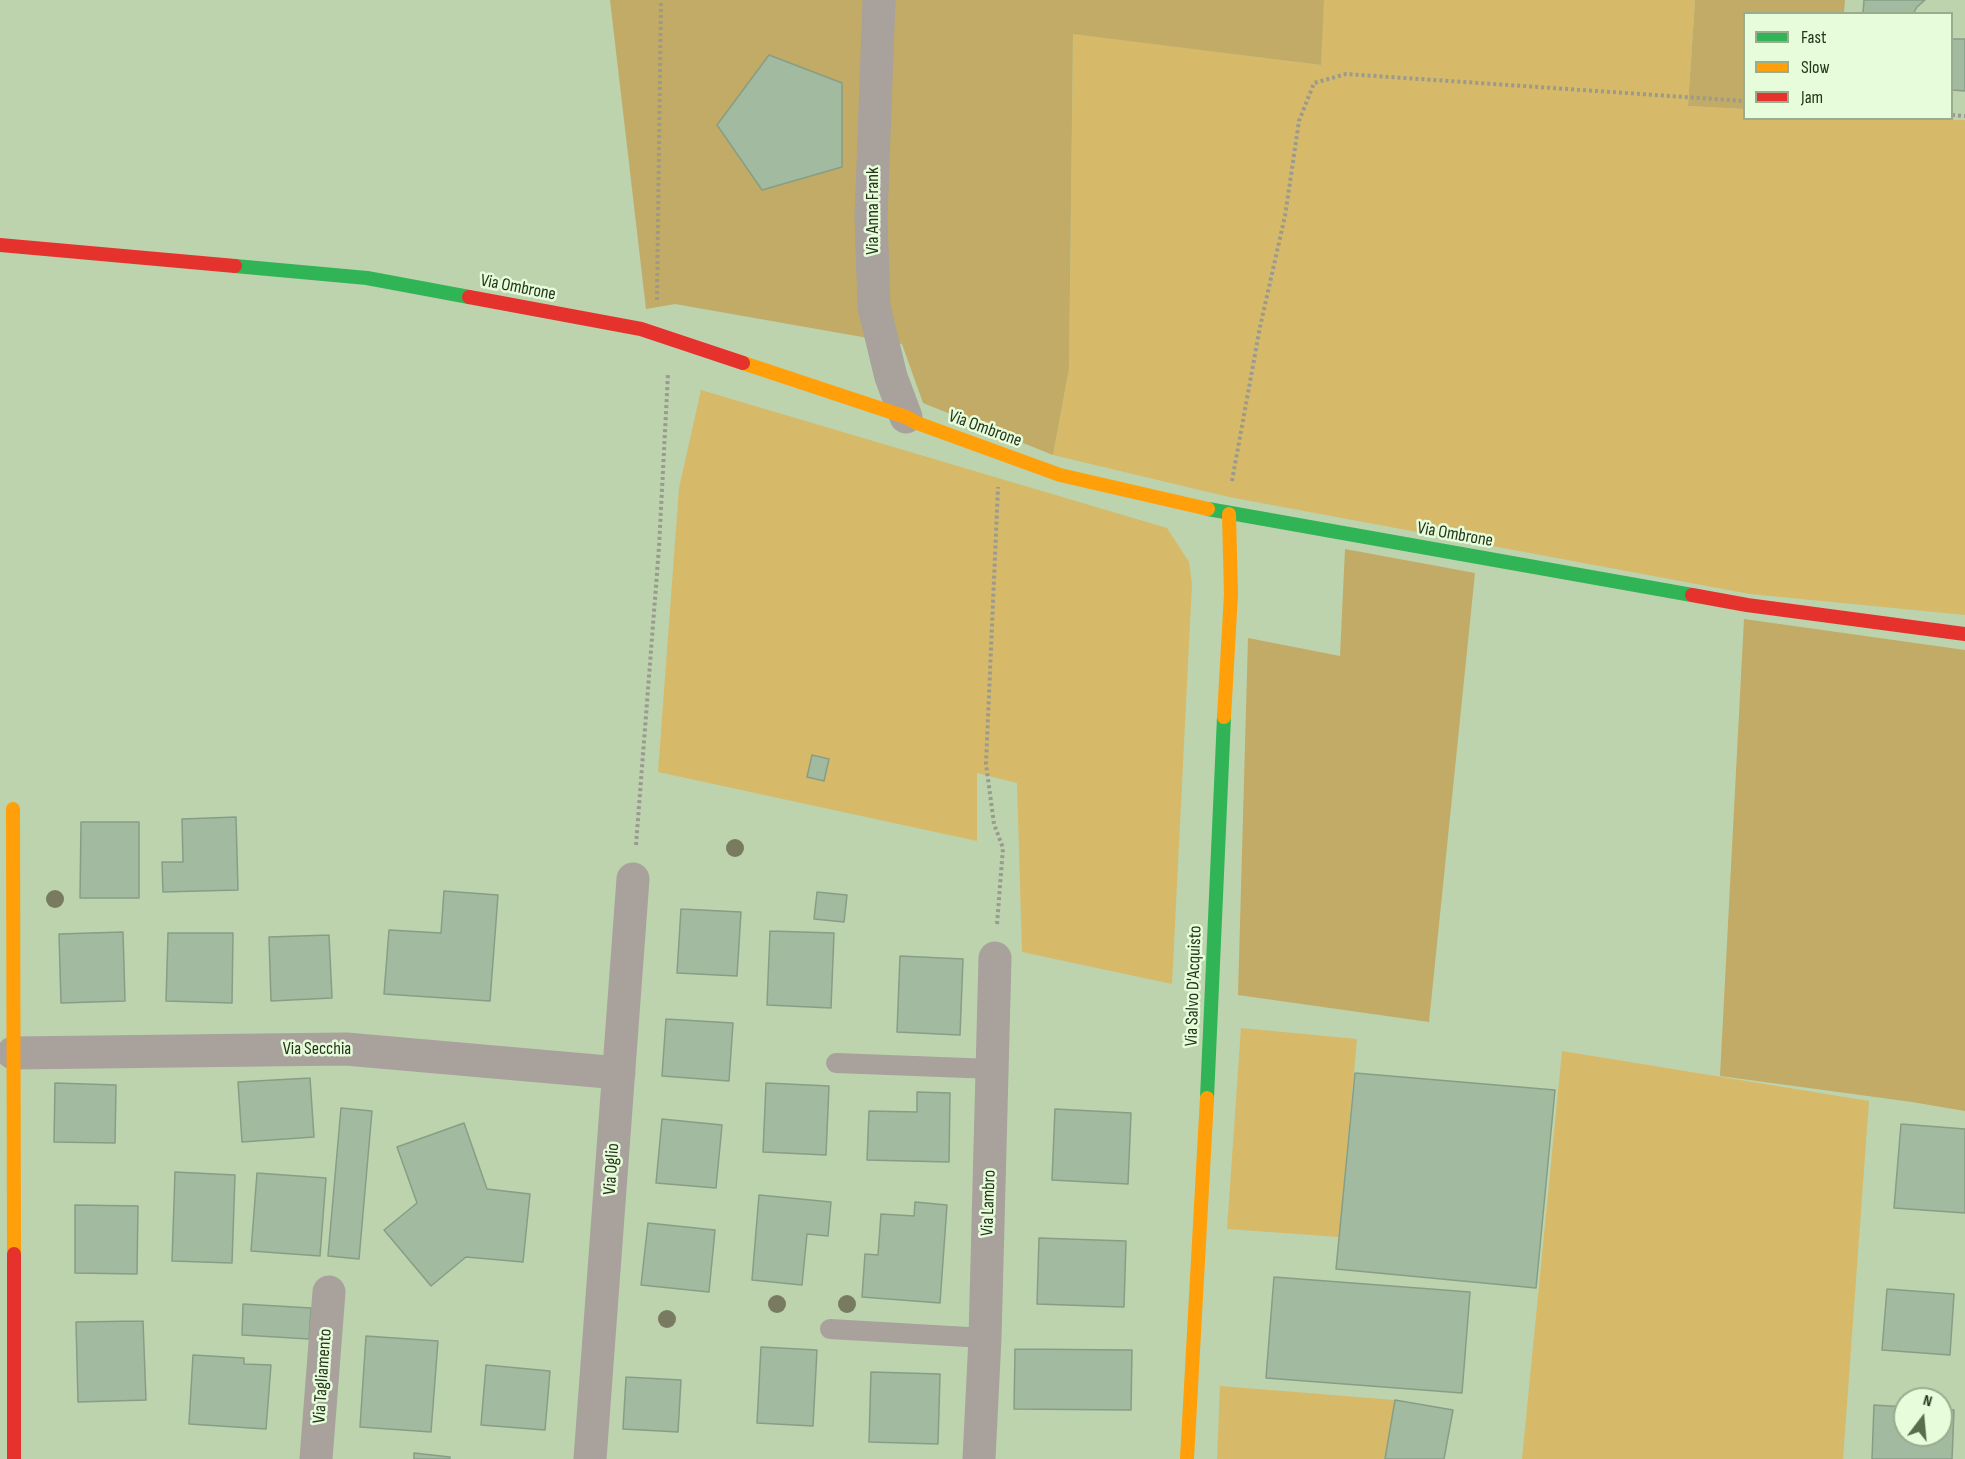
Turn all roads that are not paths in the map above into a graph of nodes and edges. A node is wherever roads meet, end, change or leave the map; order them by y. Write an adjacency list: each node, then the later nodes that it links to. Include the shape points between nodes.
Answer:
1 (879, 0): 3 (street, Via Anna Frank, via 871,218 874,308 891,377)
2 (0, 245): 3 (street, Via Ombrone, via 367,278 641,329)
3 (906, 417): 4 (street, Via Ombrone, via 1060,475)
4 (1229, 514): 5 (street, Via Ombrone, via 1747,604); 21 (street, Via Salvo D'Acquisto, via 1231,594)
5 (1965, 634)
6 (13, 809): 8 (street)
7 (633, 879): 13 (street, Via Oglio)
8 (6, 922): 10 (street)
9 (995, 958): 12 (street, Via Lambro)
10 (13, 1053): 13 (street, Via Secchia, via 346,1049); 17 (street)
11 (836, 1063): 12 (lane)
12 (993, 1069): 16 (street, Via Lambro)
13 (619, 1073): 19 (street, Via Oglio)
14 (329, 1292): 18 (street, Via Tagliamento)
15 (830, 1329): 16 (lane)
16 (985, 1338): 20 (street, Via Lambro)
17 (14, 1459)
18 (316, 1459)
19 (590, 1459)
20 (980, 1459)
21 (1187, 1459)

